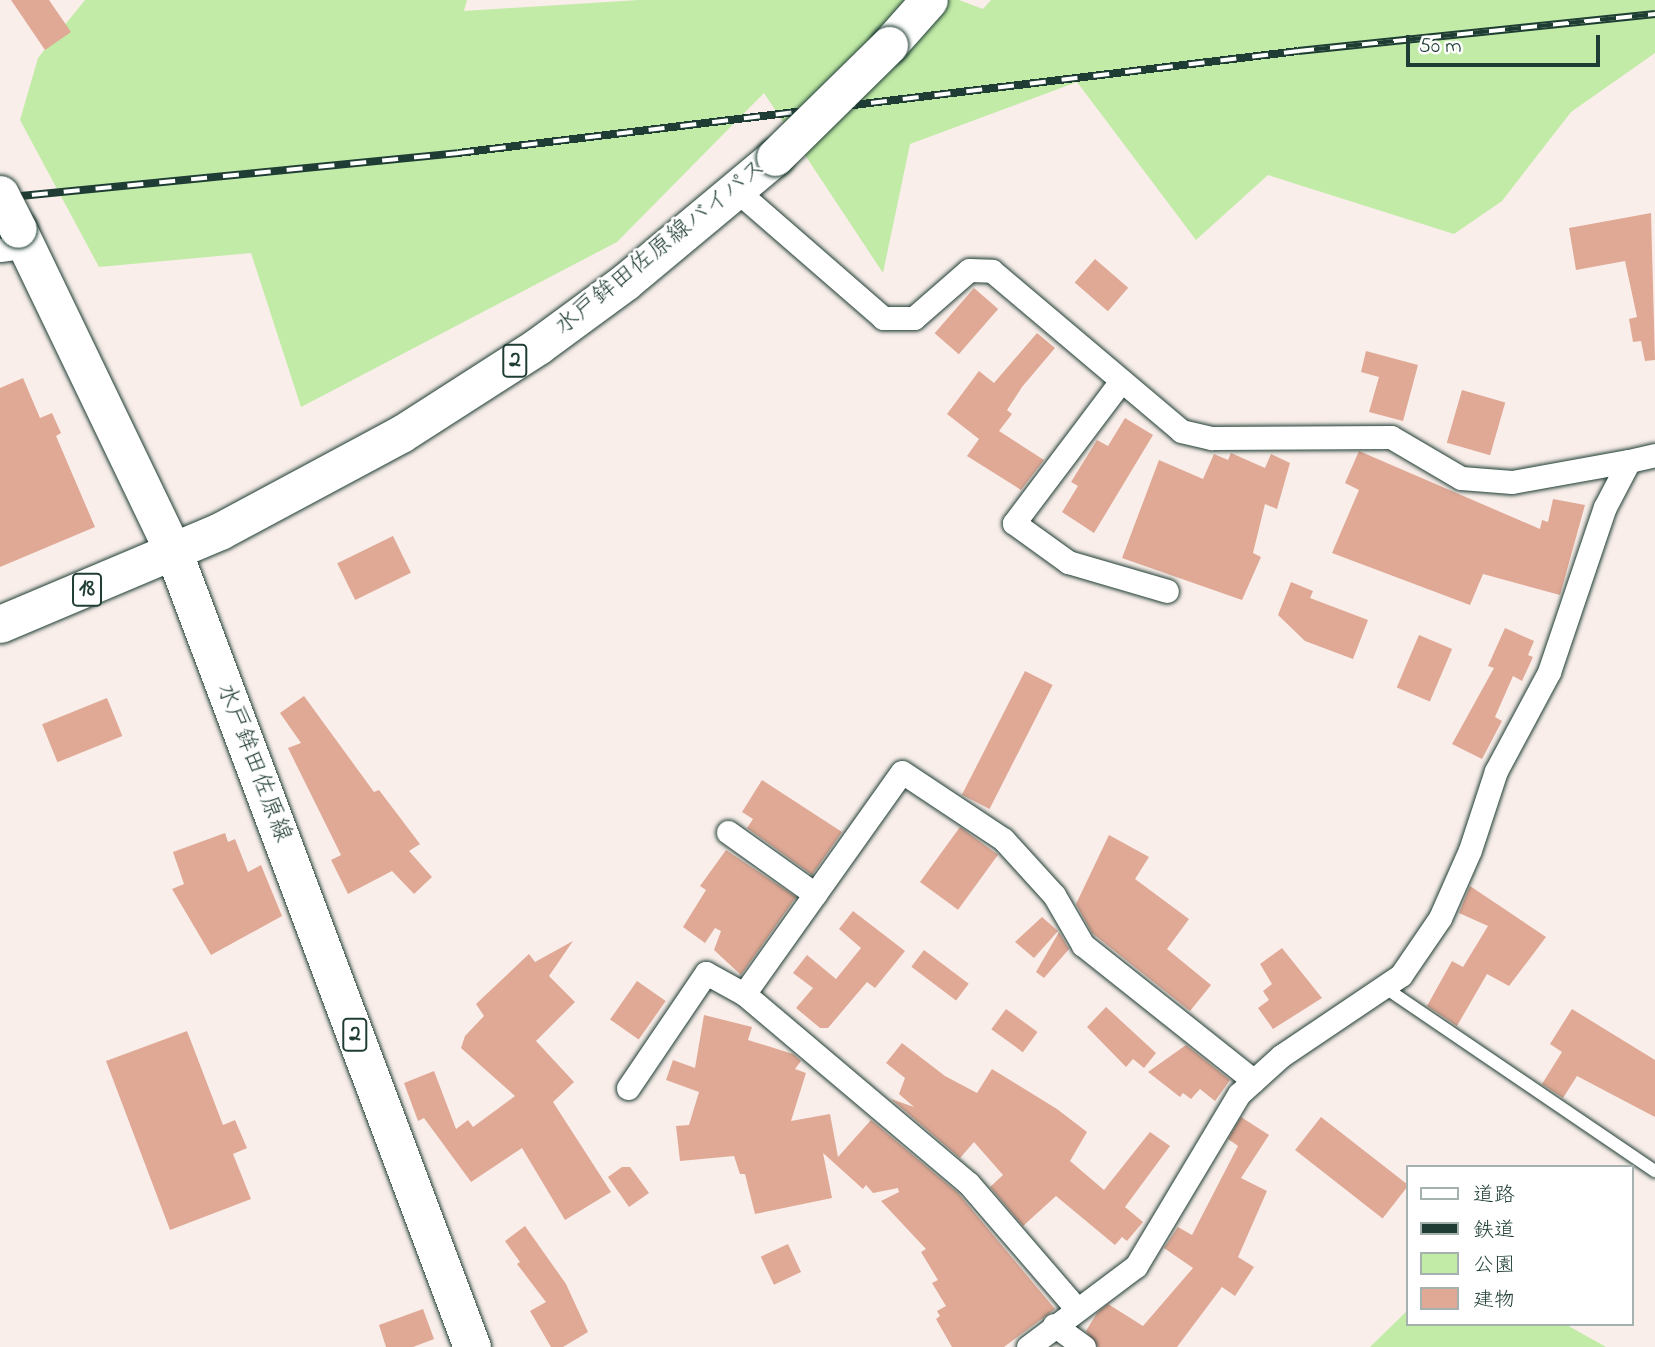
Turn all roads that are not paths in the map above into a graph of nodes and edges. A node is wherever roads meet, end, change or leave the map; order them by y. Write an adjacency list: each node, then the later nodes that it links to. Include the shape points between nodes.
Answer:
1 (929, 0): 2 (main road, 水戸鉾田佐原線バイパス / 2, bridge, via 889,45)
2 (736, 190): 5 (street, via 883,318 914,318 969,270 992,271); 8 (main road, 水戸鉾田佐原線バイパス / 2, via 625,282 538,346 401,434 294,495)
3 (0, 194): 4 (main road, 水戸鉾田佐原線 / 2, bridge)
4 (15, 242): 8 (main road, 水戸鉾田佐原線 / 2)
5 (1121, 381): 7 (street, via 1181,431 1212,438 1391,436 1461,478 1513,482); 9 (street, via 1014,523 1068,562)
6 (1655, 455): 7 (street)
7 (1629, 461): 13 (street, via 1605,507 1549,673 1496,771 1440,918 1401,975)
8 (174, 554): 10 (main road, 18); 20 (main road, 水戸鉾田佐原線 / 2)
9 (1167, 591)
10 (0, 624)
11 (728, 832): 12 (street)
12 (815, 894): 14 (street); 15 (street, via 902,772 1003,839 1054,895 1083,945)
13 (1384, 987): 15 (street, via 1281,1056); 17 (lane)
14 (744, 994): 16 (street, via 706,973); 18 (street, via 968,1183)
15 (1254, 1081): 18 (street, via 1239,1094 1136,1266)
16 (628, 1088)
17 (1655, 1171)
18 (1076, 1308): 19 (street)
19 (1054, 1325): 21 (street); 22 (street)
20 (472, 1347)
21 (1028, 1347)
22 (1084, 1347)

